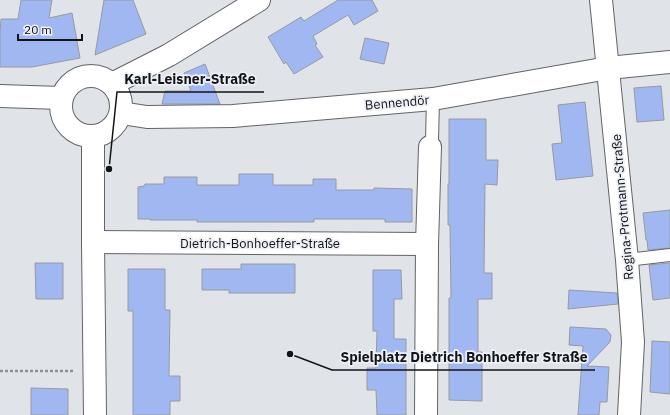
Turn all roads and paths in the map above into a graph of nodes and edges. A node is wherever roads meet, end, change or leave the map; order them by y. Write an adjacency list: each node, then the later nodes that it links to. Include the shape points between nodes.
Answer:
1 (259, 0): 5 (street, via 169,56)
2 (601, 0): 4 (street, Regina-Protmann-Straße)
3 (670, 62): 4 (street, Bennendör)
4 (608, 68): 8 (street, Bennendör); 15 (street, Regina-Protmann-Straße)
5 (112, 84): 7 (street, via 99,76 83,76 69,84); 9 (street, via 121,97)
6 (0, 96): 7 (street)
7 (62, 98): 10 (street, via 62,117 74,132)
8 (433, 99): 9 (street, Bennendör, via 233,116 147,117); 11 (lane)
9 (121, 113): 10 (street, via 111,130)
10 (93, 137): 12 (street)
11 (430, 147): 13 (street)
12 (93, 242): 13 (street, Dietrich-Bonhoeffer-Straße); 16 (street)
13 (427, 244): 19 (street)
14 (670, 255): 15 (lane)
15 (627, 260): 20 (street, Regina-Protmann-Straße, via 633,342)
16 (94, 370): 17 (path); 18 (street)
17 (0, 371)
18 (95, 415)
19 (426, 415)
20 (629, 415)

